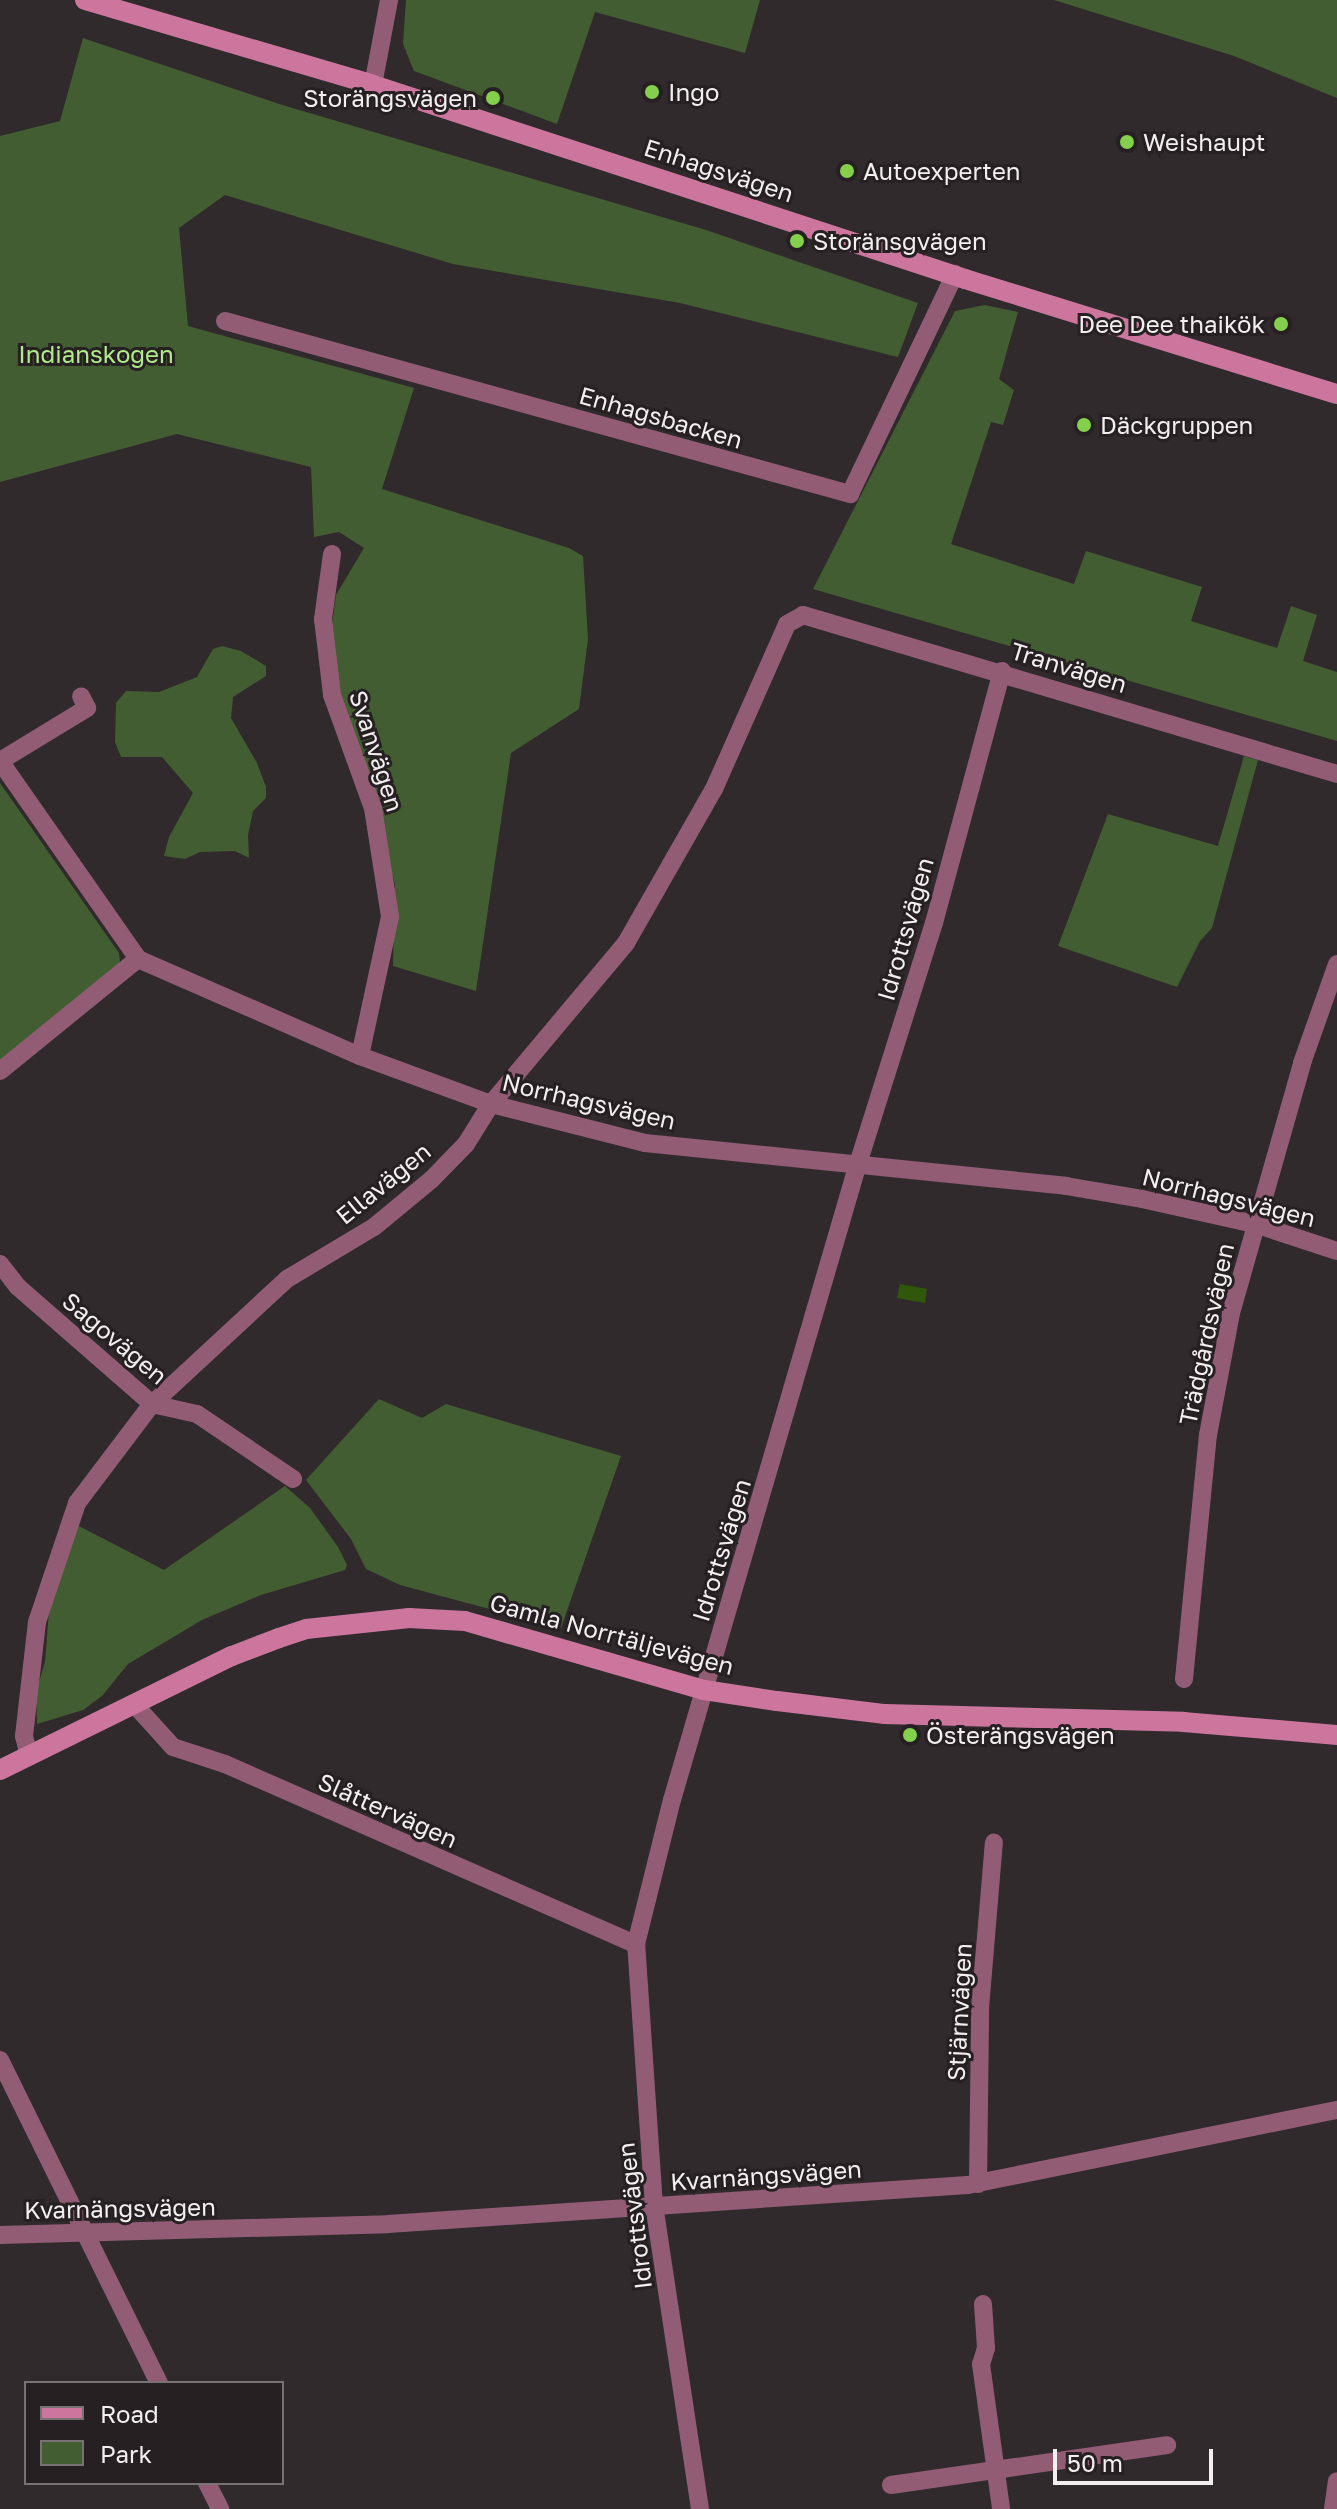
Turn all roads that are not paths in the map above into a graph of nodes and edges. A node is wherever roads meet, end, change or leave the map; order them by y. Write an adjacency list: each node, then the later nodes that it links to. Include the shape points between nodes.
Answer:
1 (85, 0): 3 (street, Enhagsvägen)
2 (389, 0): 3 (street)
3 (373, 85): 4 (street, Enhagsvägen)
4 (955, 274): 5 (street, Enhagsbacken, via 850,494); 6 (street, Enhagsvägen)
5 (225, 321)
6 (1337, 394)
7 (332, 554): 15 (street, Svanvägen, via 323,619 332,695 373,808 390,917)
8 (787, 624): 9 (street, Tranvägen, via 803,615); 17 (street, Ellavägen, via 714,789 626,943)
9 (1002, 671): 12 (street, Tranvägen); 18 (street, Idrottsvägen, via 934,923)
10 (81, 696): 11 (street, via 87,708)
11 (0, 761): 13 (street)
12 (1337, 774)
13 (138, 959): 15 (street, Norrhagsvägen); 16 (street)
14 (1337, 964): 19 (street, Trädgårdsvägen)
15 (360, 1056): 17 (street, Norrhagsvägen)
16 (0, 1071)
17 (491, 1104): 18 (street, Norrhagsvägen, via 645,1143); 22 (street, Ellavägen, via 466,1144 432,1179 374,1227 287,1279)
18 (857, 1167): 19 (street, Norrhagsvägen, via 1066,1186); 25 (street, Idrottsvägen)
19 (1255, 1224): 20 (street, Norrhagsvägen); 24 (street, Trädgårdsvägen, via 1231,1313 1208,1435)
20 (1337, 1251)
21 (0, 1264): 22 (street, Sagovägen, via 18,1287)
22 (152, 1404): 23 (street, Sagovägen, via 197,1414); 28 (street, Ellavägen, via 77,1503 37,1622 24,1736)
23 (293, 1479)
24 (1184, 1679)
25 (704, 1690): 26 (street, Gamla Norrtäljevägen, via 465,1621 409,1618 306,1629 232,1656); 27 (street, Gamla Norrtäljevägen, via 885,1714 1183,1722); 31 (street, Idrottsvägen)
26 (134, 1704): 28 (street, Gamla Norrtäljevägen); 31 (street, Slåttervägen, via 173,1747 225,1764)
27 (1337, 1735)
28 (29, 1756): 29 (street, Gamla Norrtäljevägen)
29 (0, 1770)
30 (994, 1843): 34 (street, Stjärnvägen, via 980,2008)
31 (636, 1944): 35 (street, Idrottsvägen)
32 (0, 2060): 36 (street)
33 (1337, 2110): 34 (street, Kvarnängsvägen)
34 (978, 2184): 35 (street, Kvarnängsvägen)
35 (654, 2206): 36 (street, Kvarnängsvägen, via 388,2224); 46 (street, Idrottsvägen)
36 (88, 2233): 37 (street, Kvarnängsvägen); 39 (street)
37 (0, 2235)
38 (983, 2304): 41 (street, via 986,2348 981,2364)
39 (158, 2381)
40 (1167, 2445): 41 (street)
41 (995, 2470): 44 (street); 47 (street)
42 (1337, 2481): 48 (street)
43 (208, 2485): 45 (street)
44 (891, 2485)
45 (220, 2509)
46 (700, 2509)
47 (1001, 2509)
48 (1333, 2509)

